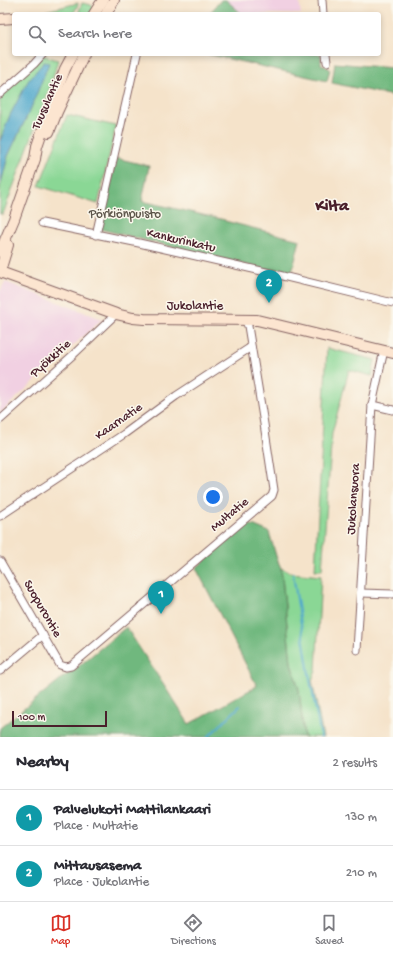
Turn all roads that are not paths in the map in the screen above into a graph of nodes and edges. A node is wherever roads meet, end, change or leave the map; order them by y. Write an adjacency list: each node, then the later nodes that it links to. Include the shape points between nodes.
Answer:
1 (103, 0): 4 (main road)
2 (114, 0): 5 (main road)
3 (322, 0): 6 (street)
4 (95, 12)
5 (107, 12)
6 (323, 12)
7 (12, 18): 8 (main road)
8 (0, 20)
9 (41, 56): 15 (street)
10 (72, 56): 16 (main road, Tuusulantie, via 44,124)
11 (83, 56): 16 (main road, Tuusulantie)
12 (137, 56): 19 (street)
13 (326, 56): 14 (street)
14 (327, 62)
15 (0, 94)
16 (35, 159): 17 (main road, Tuusulantie)
17 (14, 219): 20 (main road, Tuusulantie); 21 (main road, Tuusulantie)
18 (42, 222): 19 (street, Kankurinkatu)
19 (96, 235): 22 (street, Kankurinkatu)
20 (0, 252)
21 (0, 271): 23 (main road, Jukolantie)
22 (393, 303)
23 (116, 314): 24 (main road, Jukolantie, via 144,319); 29 (street, Pyökkitie)
24 (245, 319): 25 (street, Multatie); 26 (main road, Jukolantie)
25 (251, 347): 30 (street, Kaarnatie); 36 (street, Multatie, via 274,490 272,496 71,666)
26 (389, 352): 27 (street, Jukolansuora)
27 (372, 405): 28 (street); 32 (street, Jukolansuora)
28 (393, 410)
29 (0, 420)
30 (0, 516)
31 (0, 561): 34 (street, Suopurontie)
32 (361, 593): 33 (street); 35 (street, Jukolansuora)
33 (393, 594)
34 (43, 635): 36 (street, Suopurontie, via 60,664); 37 (street)
35 (357, 650)
36 (66, 667)
37 (0, 671)

